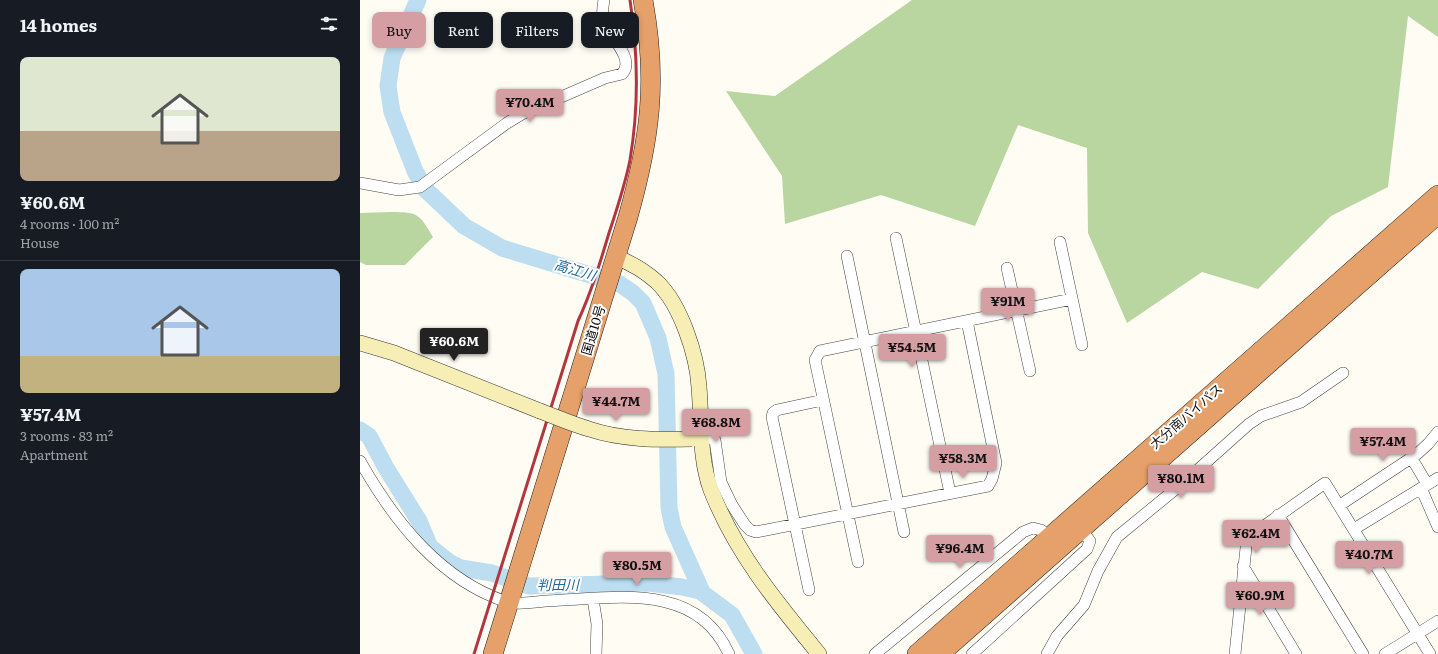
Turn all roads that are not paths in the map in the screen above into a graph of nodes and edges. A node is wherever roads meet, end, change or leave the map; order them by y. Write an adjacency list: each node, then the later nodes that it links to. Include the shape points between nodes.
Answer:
1 (604, 0): 3 (street, via 604,22 626,59 626,68 622,74 606,78 518,116 420,187 399,190)
2 (643, 0): 9 (highway, 国道10号, via 652,68 650,119 640,173)
3 (360, 183)
4 (1438, 195): 37 (highway, 大分南バイパス)
5 (1438, 214): 34 (highway, 大分南バイパス)
6 (896, 238): 14 (street)
7 (1060, 242): 11 (street)
8 (847, 256): 15 (street)
9 (614, 263): 22 (street, via 640,269 657,282 674,307 696,362); 42 (highway, 国道10号)
10 (1008, 268): 12 (street)
11 (1072, 299): 12 (street); 17 (street)
12 (1017, 310): 13 (street); 18 (street)
13 (967, 320): 14 (street); 27 (street, via 996,463 988,486)
14 (916, 331): 15 (street); 27 (street)
15 (865, 342): 20 (street, via 820,351 816,356); 28 (street)
16 (360, 343): 22 (street, bridge, via 394,353 589,430 650,439)
17 (1082, 345)
18 (1030, 371)
19 (1342, 373): 53 (street, via 1301,402 1261,416 1249,424 1183,483 1124,530 1110,546 1084,605 1057,636)
20 (823, 400): 30 (street); 32 (street, via 773,413)
21 (1438, 432): 23 (street)
22 (697, 439): 32 (street, via 715,440 721,482 747,528 752,532 760,532); 48 (street, via 709,485 736,541 773,598)
23 (1412, 457): 26 (street); 29 (street)
24 (360, 461): 42 (street, via 379,493 422,548 476,589)
25 (1438, 478): 26 (street)
26 (1424, 486): 33 (street); 35 (street)
27 (950, 493): 28 (street)
28 (898, 504): 30 (street); 36 (street)
29 (1340, 504): 31 (street, via 1325,483); 35 (street)
30 (848, 515): 32 (street); 38 (street)
31 (1278, 515): 39 (street, via 1247,538); 56 (street)
32 (795, 526): 40 (street)
33 (1438, 527)
34 (1081, 529): 51 (highway, 大分南バイパス); 52 (street, via 1090,541 1087,549)
35 (1354, 529): 44 (street)
36 (904, 532)
37 (1049, 537): 49 (street, via 1041,530 1033,528 1023,532); 50 (highway, 大分南バイパス)
38 (858, 562)
39 (1243, 566): 54 (street); 55 (street)
40 (809, 590)
41 (593, 599): 42 (street); 46 (street, via 597,624); 47 (street, via 645,598 681,606 707,622 718,634)
42 (510, 600): 45 (highway, 国道10号)
43 (1438, 621): 44 (street)
44 (1418, 634): 57 (street); 58 (street)
45 (493, 654)
46 (596, 654)
47 (729, 654)
48 (819, 654)
49 (875, 654)
50 (917, 654)
51 (940, 654)
52 (972, 654)
53 (1047, 654)
54 (1234, 654)
55 (1296, 654)
56 (1363, 654)
57 (1385, 654)
58 (1430, 654)

